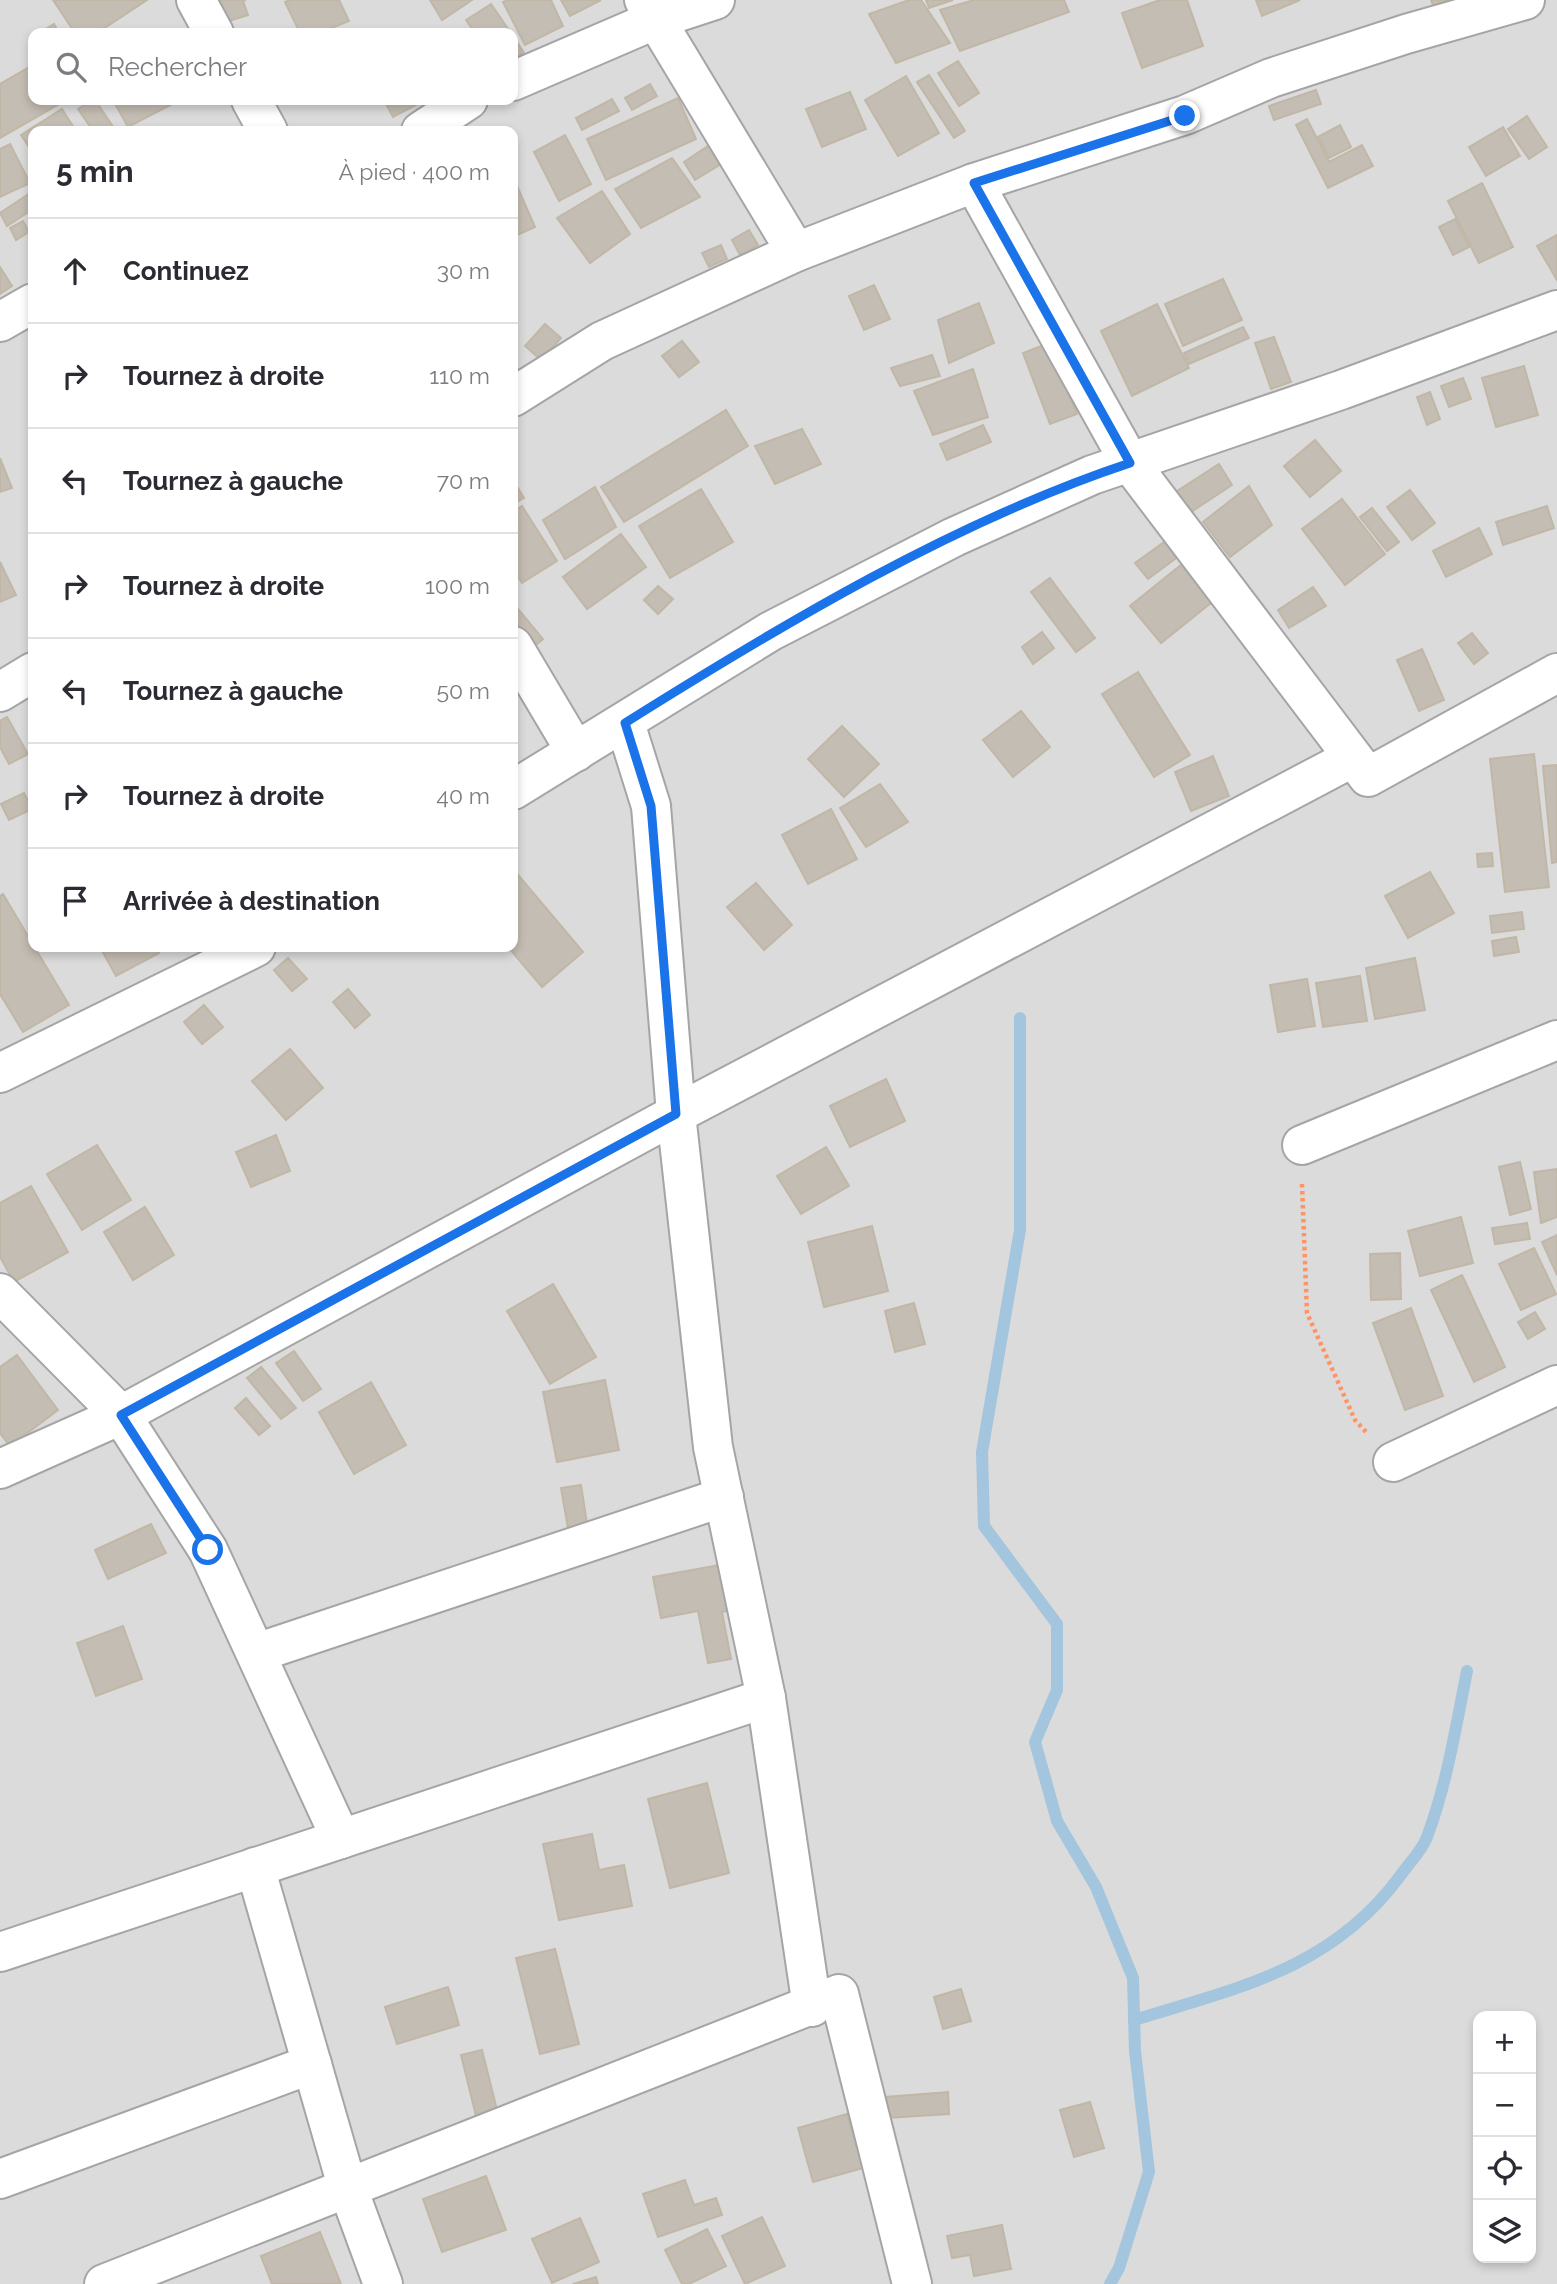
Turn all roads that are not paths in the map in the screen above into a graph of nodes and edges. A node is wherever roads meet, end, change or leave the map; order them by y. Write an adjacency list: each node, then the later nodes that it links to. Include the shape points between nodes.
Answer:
1 (196, 0): 6 (street)
2 (715, 0): 5 (street)
3 (1525, 0): 4 (street)
4 (1476, 8): 12 (street, via 1270,78 1185,116)
5 (650, 9): 7 (street); 13 (street)
6 (211, 28)
7 (518, 77)
8 (254, 105): 10 (street)
9 (460, 105): 11 (street)
10 (265, 126)
11 (429, 126)
12 (974, 183): 13 (street); 18 (street)
13 (796, 252): 17 (street, via 602,341)
14 (28, 306): 16 (street)
15 (1557, 310): 18 (street)
16 (0, 322)
17 (518, 394)
18 (1130, 463): 23 (street, via 1092,475 954,537 796,618); 25 (street)
19 (518, 654): 24 (street)
20 (1557, 674): 25 (street, via 1367,777)
21 (28, 675): 22 (street)
22 (0, 692)
23 (625, 723): 24 (street); 30 (street, via 651,806)
24 (576, 752): 26 (street)
25 (1352, 758): 30 (street)
26 (518, 787)
27 (246, 952): 29 (street)
28 (1557, 1040): 31 (street)
29 (0, 1073)
30 (676, 1114): 34 (street); 37 (street, via 713,1447)
31 (1302, 1145)
32 (0, 1293): 34 (street)
33 (1557, 1385): 35 (street)
34 (121, 1415): 36 (street); 38 (street, via 208,1550)
35 (1393, 1462)
36 (0, 1469)
37 (724, 1497): 38 (street); 39 (street)
38 (256, 1653): 40 (street)
39 (766, 1698): 40 (street); 43 (street)
40 (341, 1839): 41 (street)
41 (255, 1867): 42 (street); 44 (street)
42 (0, 1952)
43 (811, 2007): 46 (street); 49 (street, via 839,1994)
44 (312, 2064): 45 (street); 46 (street)
45 (0, 2179)
46 (347, 2186): 47 (street); 48 (street)
47 (104, 2284)
48 (383, 2284)
49 (912, 2284)

